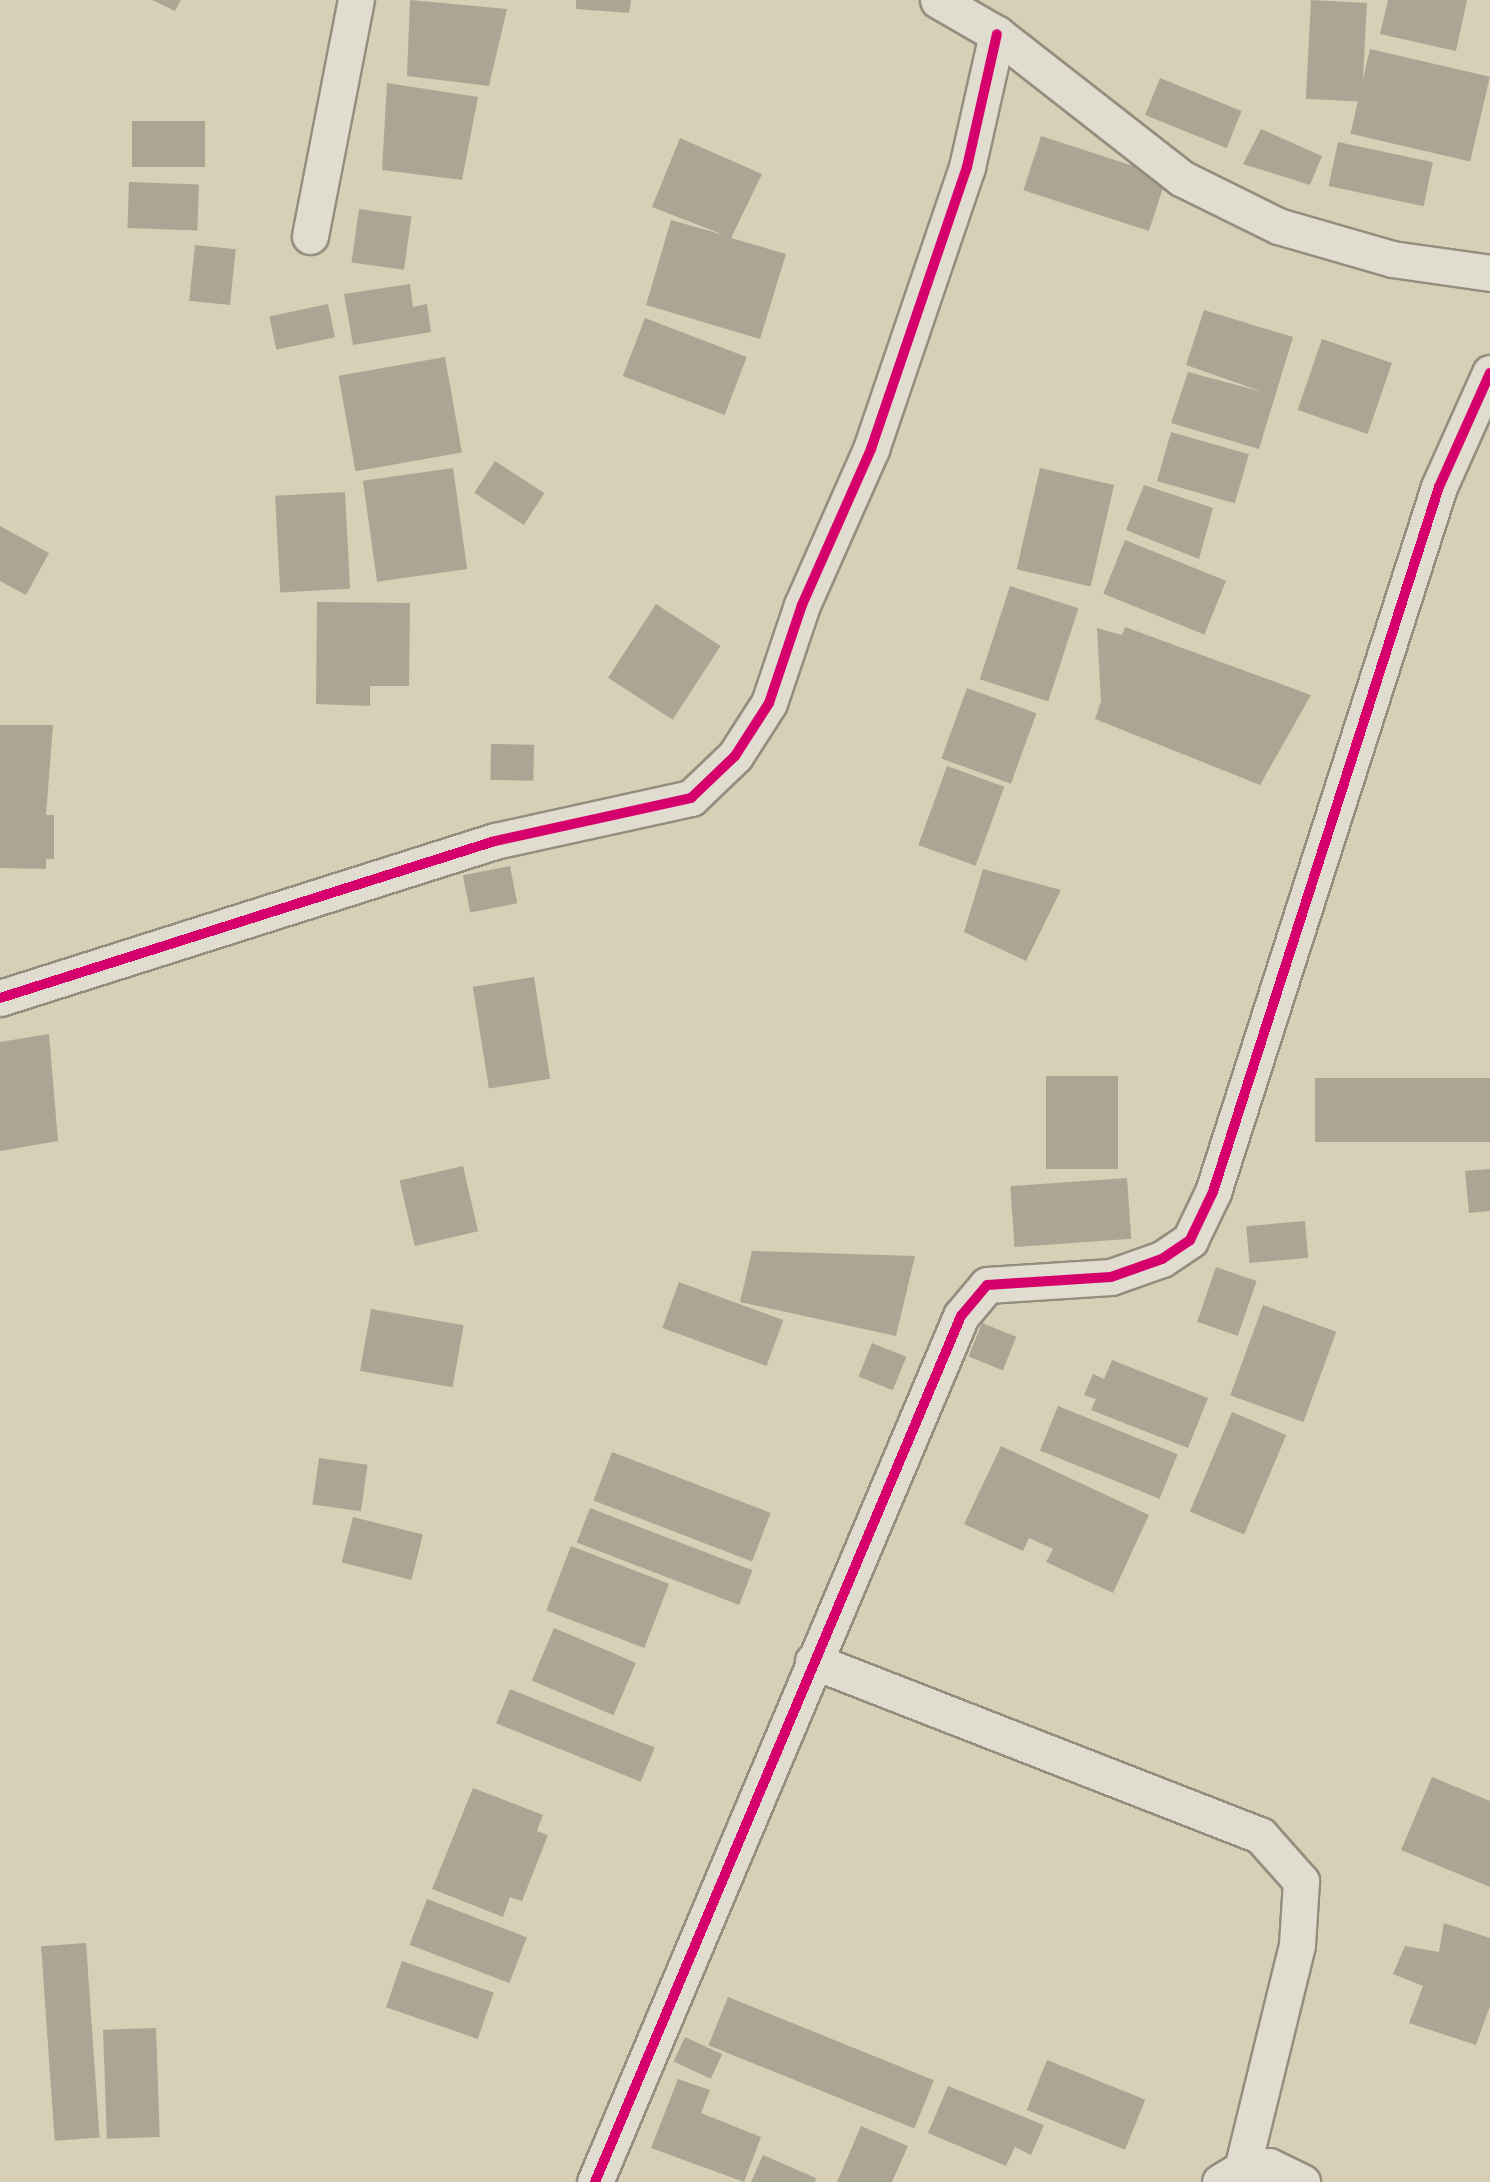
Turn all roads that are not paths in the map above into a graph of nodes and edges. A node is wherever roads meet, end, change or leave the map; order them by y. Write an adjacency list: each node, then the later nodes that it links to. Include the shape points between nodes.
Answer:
1 (356, 0): 4 (street)
2 (938, 0): 3 (street)
3 (997, 34): 5 (street, via 1181,178 1278,226 1392,259); 7 (street, via 967,167 871,449 802,605 768,703 736,756 690,798 496,841)
4 (310, 236)
5 (1490, 273)
6 (1490, 373): 8 (street, via 1439,487 1213,1192 1190,1240 1162,1259 1111,1277 987,1285 961,1316)
7 (0, 998)
8 (813, 1661): 9 (street, via 1260,1835 1301,1882 1297,1945); 10 (street)
9 (1231, 2175): 11 (street, via 1268,2166)
10 (595, 2182)
11 (1302, 2182)

